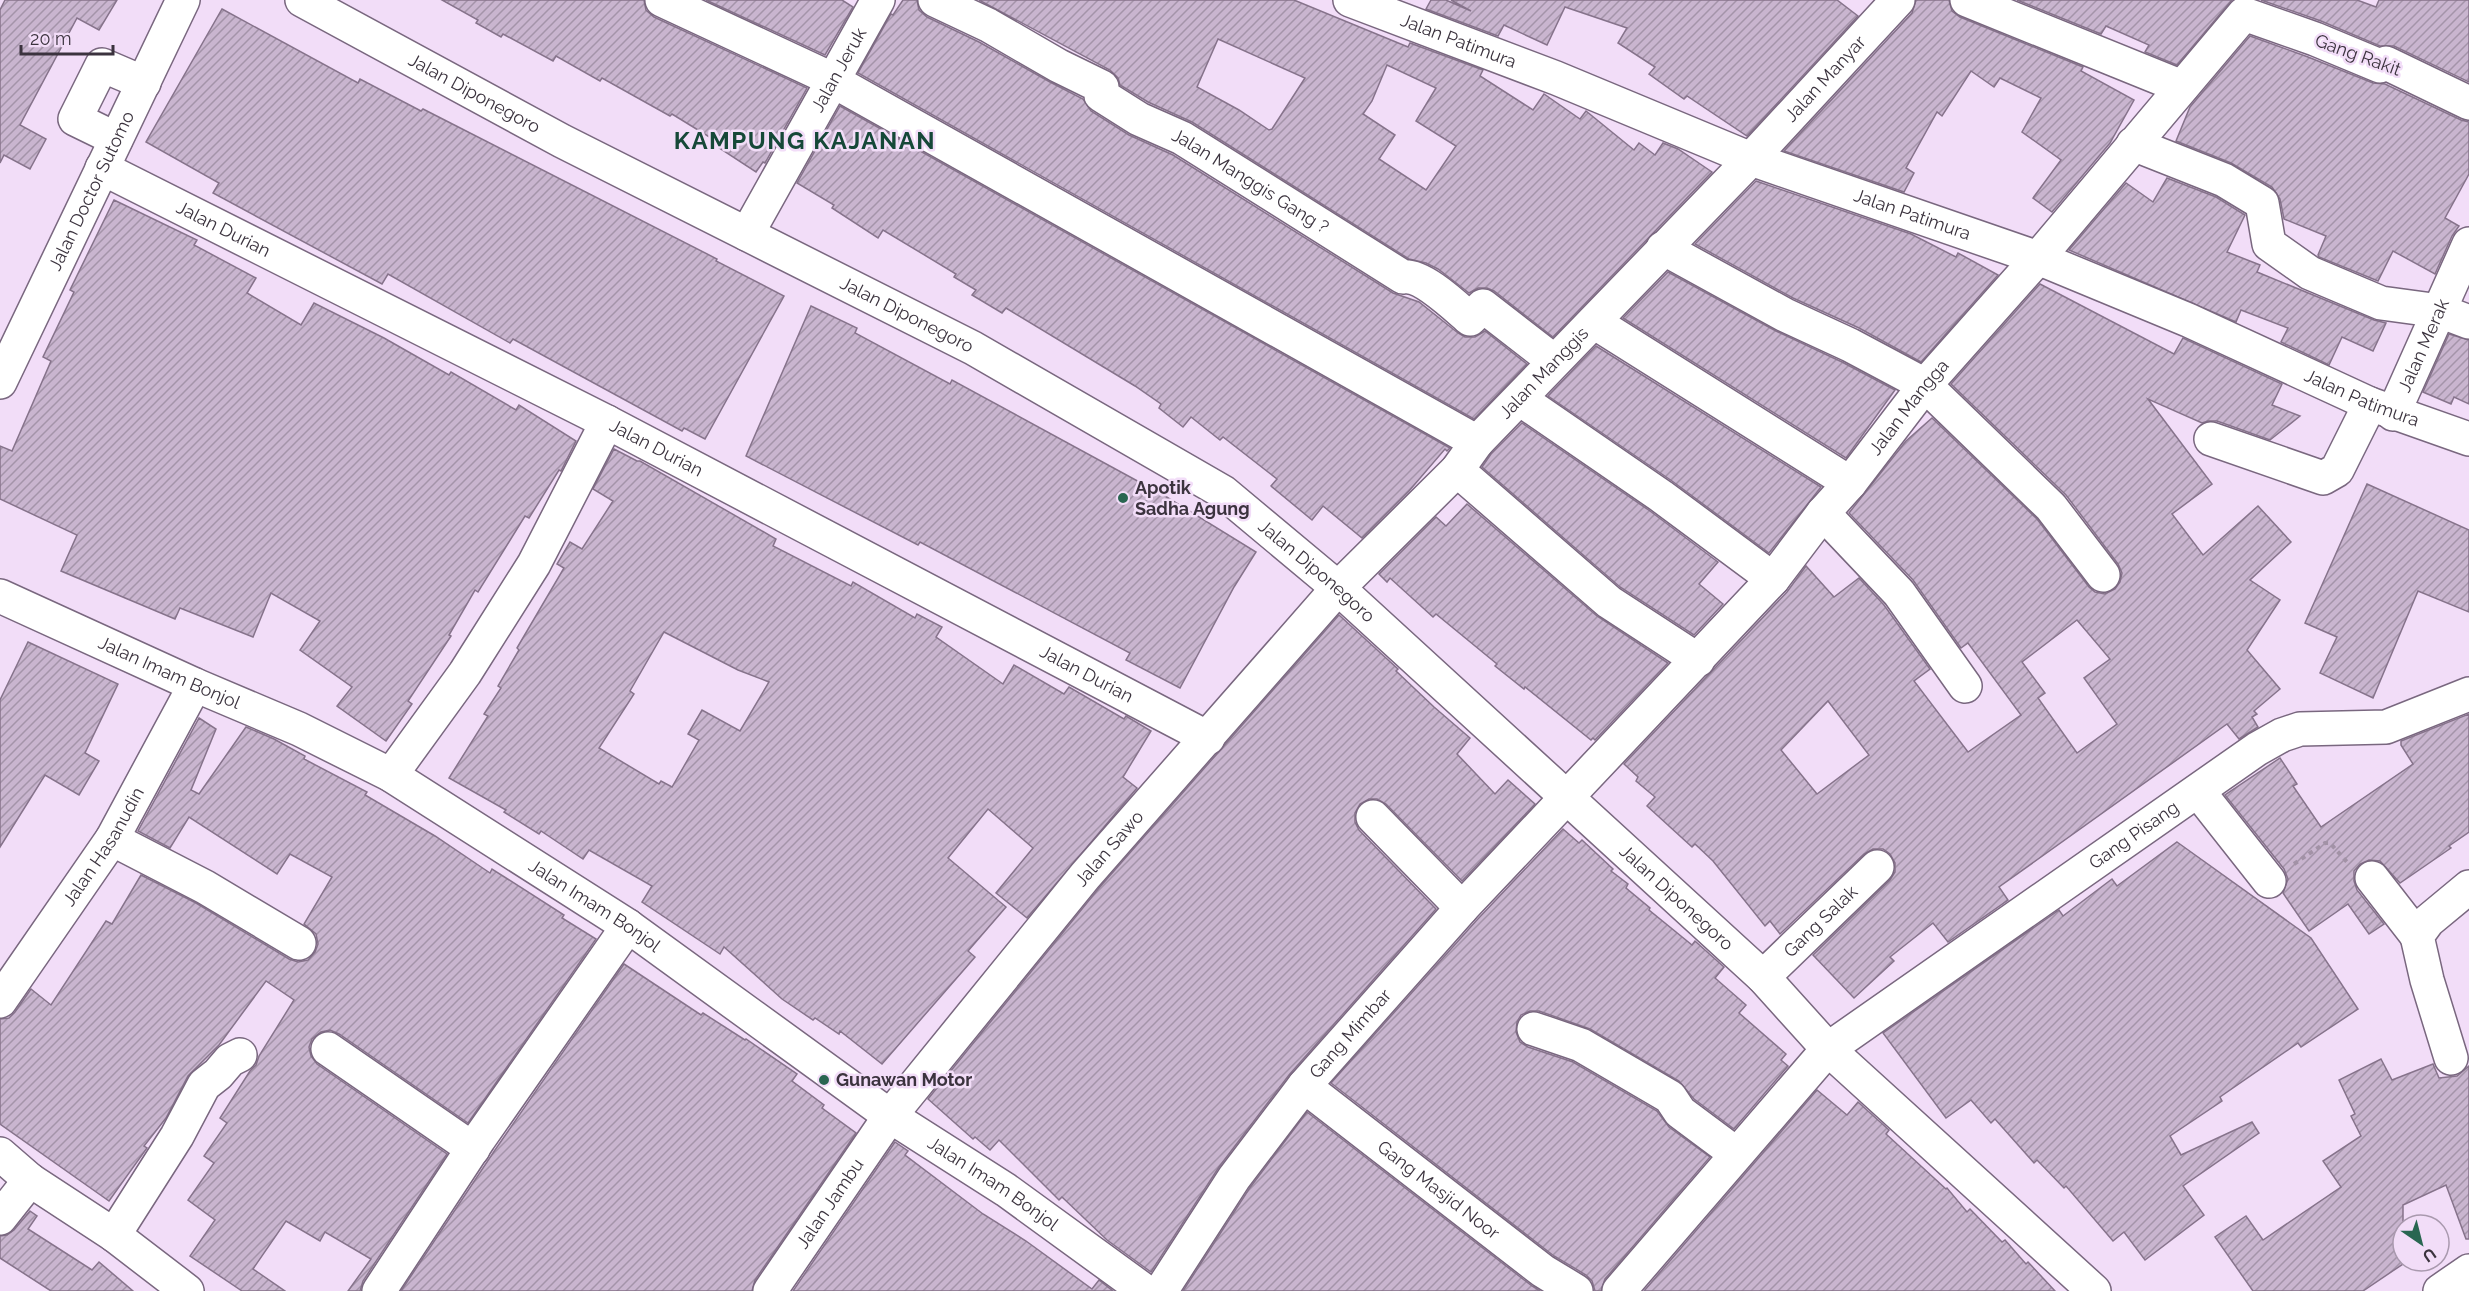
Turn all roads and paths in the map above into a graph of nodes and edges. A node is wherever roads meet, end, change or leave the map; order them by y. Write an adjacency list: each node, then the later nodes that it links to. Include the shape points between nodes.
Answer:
1 (183, 0): 11 (main road, Jalan Doctor Sutomo)
2 (302, 0): 18 (main road, Jalan Diponegoro, via 562,141)
3 (662, 0): 10 (main road)
4 (878, 0): 10 (main road, Jalan Jeruk)
5 (935, 0): 24 (main road, Jalan Manggis Gang ?, via 1102,87 1101,95 1139,119 1182,138 1403,277 1410,276 1437,292 1470,319 1483,306)
6 (1350, 0): 16 (main road, Jalan Patimura, via 1556,78)
7 (1898, 0): 16 (main road, Jalan Manyar)
8 (1967, 0): 12 (main road)
9 (2244, 14): 12 (main road, Jalan Mangga); 13 (main road, Gang Rakit, via 2380,66 2386,63)
10 (832, 80): 18 (main road, Jalan Jeruk); 32 (main road)
11 (144, 83): 14 (main road, Jalan Doctor Sutomo); 14 (main road, via 102,64 75,119)
12 (2182, 87): 15 (main road, Jalan Mangga)
13 (2469, 103)
14 (116, 139): 17 (main road, Jalan Doctor Sutomo)
15 (2133, 144): 21 (main road, Jalan Mangga); 22 (main road, via 2224,180 2262,203 2269,244 2310,273 2381,303)
16 (1751, 159): 20 (main road, Jalan Manggis); 21 (main road, Jalan Patimura)
17 (102, 168): 25 (main road, Jalan Doctor Sutomo); 29 (main road, Jalan Durian)
18 (747, 234): 38 (main road, Jalan Diponegoro, via 973,348 1223,492)
19 (2469, 244): 22 (main road, Jalan Merak)
20 (1663, 248): 23 (main road, Jalan Manggis); 26 (main road)
21 (2038, 258): 26 (main road, Jalan Mangga); 28 (main road, Jalan Patimura, via 2188,320)
22 (2455, 316): 28 (main road, Jalan Merak)
23 (1594, 322): 24 (main road, Jalan Manggis); 34 (main road)
24 (1554, 361): 27 (main road, Jalan Manggis)
25 (0, 382)
26 (1925, 385): 34 (main road, Jalan Mangga); 36 (main road, via 2051,507)
27 (1520, 399): 32 (main road, Jalan Manggis); 37 (main road)
28 (2382, 409): 30 (main road, Jalan Merak, via 2337,470 2323,478); 31 (main road, Jalan Patimura)
29 (607, 422): 44 (main road, Jalan Durian); 45 (main road, via 534,564 465,673)
30 (2211, 439)
31 (2469, 439)
32 (1477, 442): 33 (main road, Jalan Manggis)
33 (1457, 470): 38 (main road, Jalan Manggis); 40 (main road, via 1609,602)
34 (1850, 483): 35 (main road, Jalan Mangga)
35 (1823, 513): 37 (main road, Jalan Mangga); 42 (main road, via 1899,593)
36 (2103, 575)
37 (1773, 579): 40 (main road, Jalan Mangga)
38 (1338, 588): 44 (main road, Jalan Sawo); 47 (main road, Jalan Diponegoro)
39 (0, 596): 41 (main road, Jalan Imam Bonjol)
40 (1698, 660): 47 (main road, Jalan Mangga)
41 (195, 685): 45 (main road, Jalan Imam Bonjol, via 299,729); 49 (main road, Jalan Hasanudin)
42 (1965, 686)
43 (2469, 694): 46 (main road, Gang Pisang, via 2386,727 2290,731)
44 (1208, 738): 66 (main road, Jalan Sawo, via 1085,876)
45 (391, 775): 55 (main road, Jalan Imam Bonjol)
46 (2198, 791): 52 (main road); 62 (main road, Gang Pisang)
47 (1567, 797): 54 (main road, Gang Mimbar); 58 (main road, Jalan Diponegoro)
48 (1373, 817): 54 (main road)
49 (112, 839): 57 (main road, via 205,887); 59 (main road, Jalan Hasanudin)
50 (1877, 867): 58 (main road, Gang Salak)
51 (2372, 878): 52 (path, via 2356,871 2330,843 2325,843); 56 (main road)
52 (2269, 881)
53 (2469, 887): 56 (main road, via 2428,921)
54 (1462, 908): 65 (main road, Gang Mimbar)
55 (628, 926): 66 (main road, Jalan Imam Bonjol); 67 (main road)
56 (2417, 936): 64 (main road)
57 (299, 944)
58 (1763, 977): 62 (main road, Jalan Diponegoro)
59 (0, 1001)
60 (1534, 1029): 68 (main road, via 1581,1045 1670,1097 1680,1112)
61 (328, 1049): 67 (main road)
62 (1828, 1049): 68 (main road, Gang Pisang); 81 (main road, Jalan Diponegoro)
63 (240, 1054): 72 (main road, via 204,1085 177,1136)
64 (2451, 1058)
65 (1304, 1086): 78 (main road, Gang Mimbar, via 1234,1178); 79 (main road, Gang Masjid Noor, via 1543,1271)
66 (890, 1116): 76 (main road, Jalan Jambu); 77 (main road, Jalan Imam Bonjol, via 1006,1190)
67 (473, 1149): 75 (main road)
68 (1735, 1153): 80 (main road, Gang Pisang)
69 (0, 1154): 70 (main road)
70 (30, 1180): 71 (main road); 72 (main road)
71 (0, 1218)
72 (114, 1235): 74 (main road)
73 (2469, 1271): 82 (main road)
74 (187, 1291)
75 (379, 1291)
76 (770, 1291)
77 (1145, 1291)
78 (1161, 1291)
79 (1576, 1291)
80 (1618, 1291)
81 (2094, 1291)
82 (2440, 1291)

